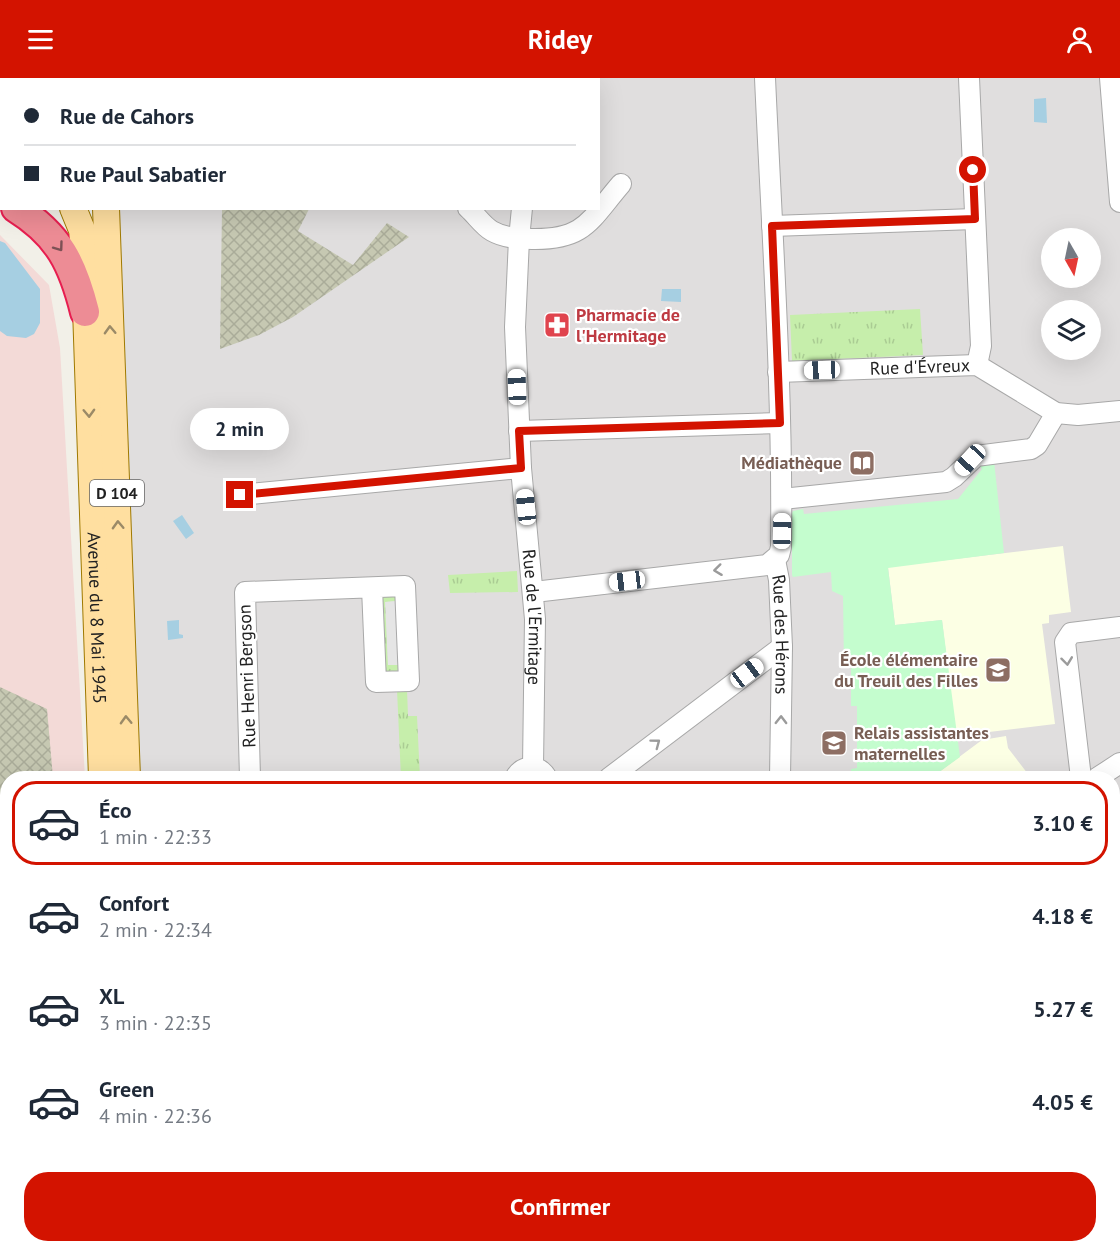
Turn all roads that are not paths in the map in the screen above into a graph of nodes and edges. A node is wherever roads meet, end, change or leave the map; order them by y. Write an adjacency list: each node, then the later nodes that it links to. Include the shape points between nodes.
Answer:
1 (765, 78): 14 (street, Rue des Hérons)
2 (969, 78): 13 (street)
3 (1113, 91): 5 (street)
4 (621, 184): 6 (street)
5 (1120, 202)
6 (600, 208)
7 (19, 210): 16 (highway, one-way to 16, via 41,227 64,254)
8 (74, 210): 16 (main road, Avenue du 8 Mai 1945 / D 104, via 82,230)
9 (105, 210): 32 (main road, Avenue du 8 Mai 1945 / D 104, one-way to 9)
10 (470, 210): 15 (street, via 489,230)
11 (522, 210): 15 (street, Rue de l'Ermitage)
12 (599, 210): 15 (street, via 573,235)
13 (975, 219): 14 (street); 17 (street, via 981,346)
14 (772, 226): 18 (street, Rue des Hérons)
15 (519, 239): 22 (street, Rue de l'Ermitage, via 515,327)
16 (85, 312): 31 (main road, Avenue du 8 Mai 1945 / D 104, one-way to 31)
17 (977, 365): 18 (street, Rue d'Évreux); 20 (street, Rue d'Évreux)
18 (778, 372): 21 (street, Rue des Hérons)
19 (1120, 411): 20 (street, Rue d'Évreux)
20 (1056, 413): 25 (street, via 1031,449 976,456 946,482)
21 (780, 423): 22 (street); 25 (street, Rue des Hérons)
22 (519, 431): 23 (street, Rue de l'Ermitage)
23 (521, 468): 24 (street); 28 (street, Rue de l'Ermitage)
24 (240, 495)
25 (782, 499): 26 (street, Rue des Hérons, via 781,547)
26 (775, 560): 28 (street, one-way to 28); 30 (street, Rue des Hérons)
27 (372, 588): 27 (street, Rue Henri Bergson, via 376,682 409,681 405,586); 33 (street, Rue Henri Bergson, via 245,592)
28 (534, 592): 34 (street, Rue de l'Ermitage)
29 (1120, 627): 37 (street, one-way to 37, via 1071,633 1065,642)
30 (782, 647): 35 (street, one-way to 30); 36 (street, Rue des Hérons, one-way to 30)
31 (102, 771)
32 (128, 771)
33 (250, 771)
34 (540, 771)
35 (618, 771)
36 (780, 771)
37 (1080, 771)

